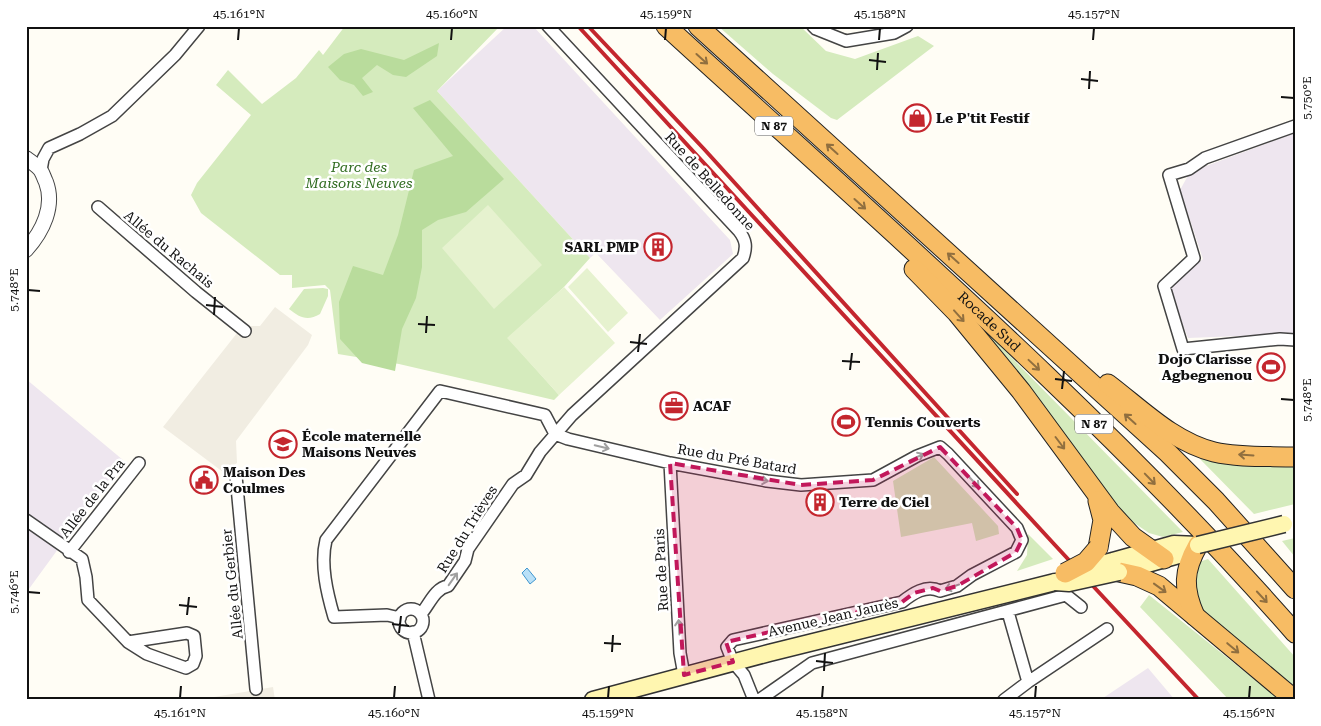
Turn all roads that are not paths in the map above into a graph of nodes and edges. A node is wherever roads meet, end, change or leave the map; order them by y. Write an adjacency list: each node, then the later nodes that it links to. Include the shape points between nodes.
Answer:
1 (199, 26): 9 (street, via 175,55 95,133 49,148)
2 (548, 26): 16 (street, Rue de Belledonne, via 739,231 746,244 743,258)
3 (666, 26): 11 (highway, Rocade Sud / N 87, one-way to 11)
4 (698, 26): 13 (highway, Rocade Sud / N 87, one-way to 4)
5 (813, 26): 6 (street, via 846,41 894,33)
6 (907, 26)
7 (1295, 126): 15 (street, via 1205,158 1189,169 1169,175 1194,258 1164,286 1183,350)
8 (26, 158): 9 (street)
9 (41, 170): 12 (street, via 49,189 49,209 44,224)
10 (98, 207): 14 (street, Allée du Rachais)
11 (883, 225): 22 (highway, one-way to 22, via 903,258 957,313 1021,391); 40 (highway, Rocade Sud / N 87, one-way to 40, via 1134,462)
12 (26, 250)
13 (989, 291): 18 (highway, one-way to 13, via 1220,453 1183,440); 23 (highway, Rocade Sud / N 87, one-way to 13)
14 (245, 331)
15 (1295, 340)
16 (555, 434): 20 (street, Rue du Pré Batard, one-way to 20); 35 (street, Rue du Trièves, one-way to 16, via 434,595 448,586 465,561 468,549 507,492 526,475); 37 (street, via 545,414 440,391 326,540 323,551 328,597 334,617 387,615)
17 (940, 447): 20 (street, Rue du Pré Batard, one-way to 17, via 801,485 873,480 916,456); 42 (street, Avenue Jean Jaurès, one-way to 42, via 1017,528 1022,540 1016,552 957,586 940,591 933,588 914,593 902,602 733,640 727,647)
18 (1295, 457)
19 (139, 463): 27 (street, Allée de la Pra)
20 (670, 463): 43 (street, Rue de Paris, one-way to 20, via 680,653)
21 (236, 476): 45 (street, Allée du Gerbier)
22 (1095, 492): 28 (highway, via 1133,537); 31 (highway, bridge, via 1104,520 1098,548 1086,562)
23 (1216, 501): 30 (highway); 32 (highway, Rocade Sud / N 87)
24 (26, 520): 27 (street)
25 (1290, 523): 26 (main road, Avenue Jean Jaurès, bridge)
26 (1198, 545): 28 (main road, Avenue Jean Jaurès, via 1182,554); 36 (highway, via 1188,566 1186,586)
27 (69, 552): 41 (street, via 82,560 88,600)
28 (1158, 554): 29 (main road, Avenue Jean Jaurès)
29 (1116, 567): 31 (main road, Avenue Jean Jaurès, bridge); 36 (highway, one-way to 36, via 1153,583)
30 (1295, 577)
31 (1060, 578): 42 (main road, Avenue Jean Jaurès)
32 (1295, 589)
33 (1081, 608): 34 (street, via 1066,595)
34 (1008, 612): 44 (street); 49 (street, via 812,663)
35 (421, 614): 37 (street, via 409,609); 39 (street, Rue du Trièves, via 422,626)
36 (1196, 617): 51 (highway, one-way to 51)
37 (400, 618): 39 (street, via 400,626)
38 (1107, 629): 44 (street)
39 (413, 632): 46 (street)
40 (1295, 633)
41 (128, 642): 41 (street, via 148,654 186,668 193,664 196,656 194,636 187,633)
42 (733, 662): 43 (main road, Avenue Jean Jaurès); 48 (street, via 744,675)
43 (684, 675): 47 (main road, Avenue Jean Jaurès)
44 (1028, 682): 50 (street)
45 (256, 689)
46 (429, 700)
47 (593, 700)
48 (754, 700)
49 (760, 700)
50 (1004, 700)
51 (1295, 700)

